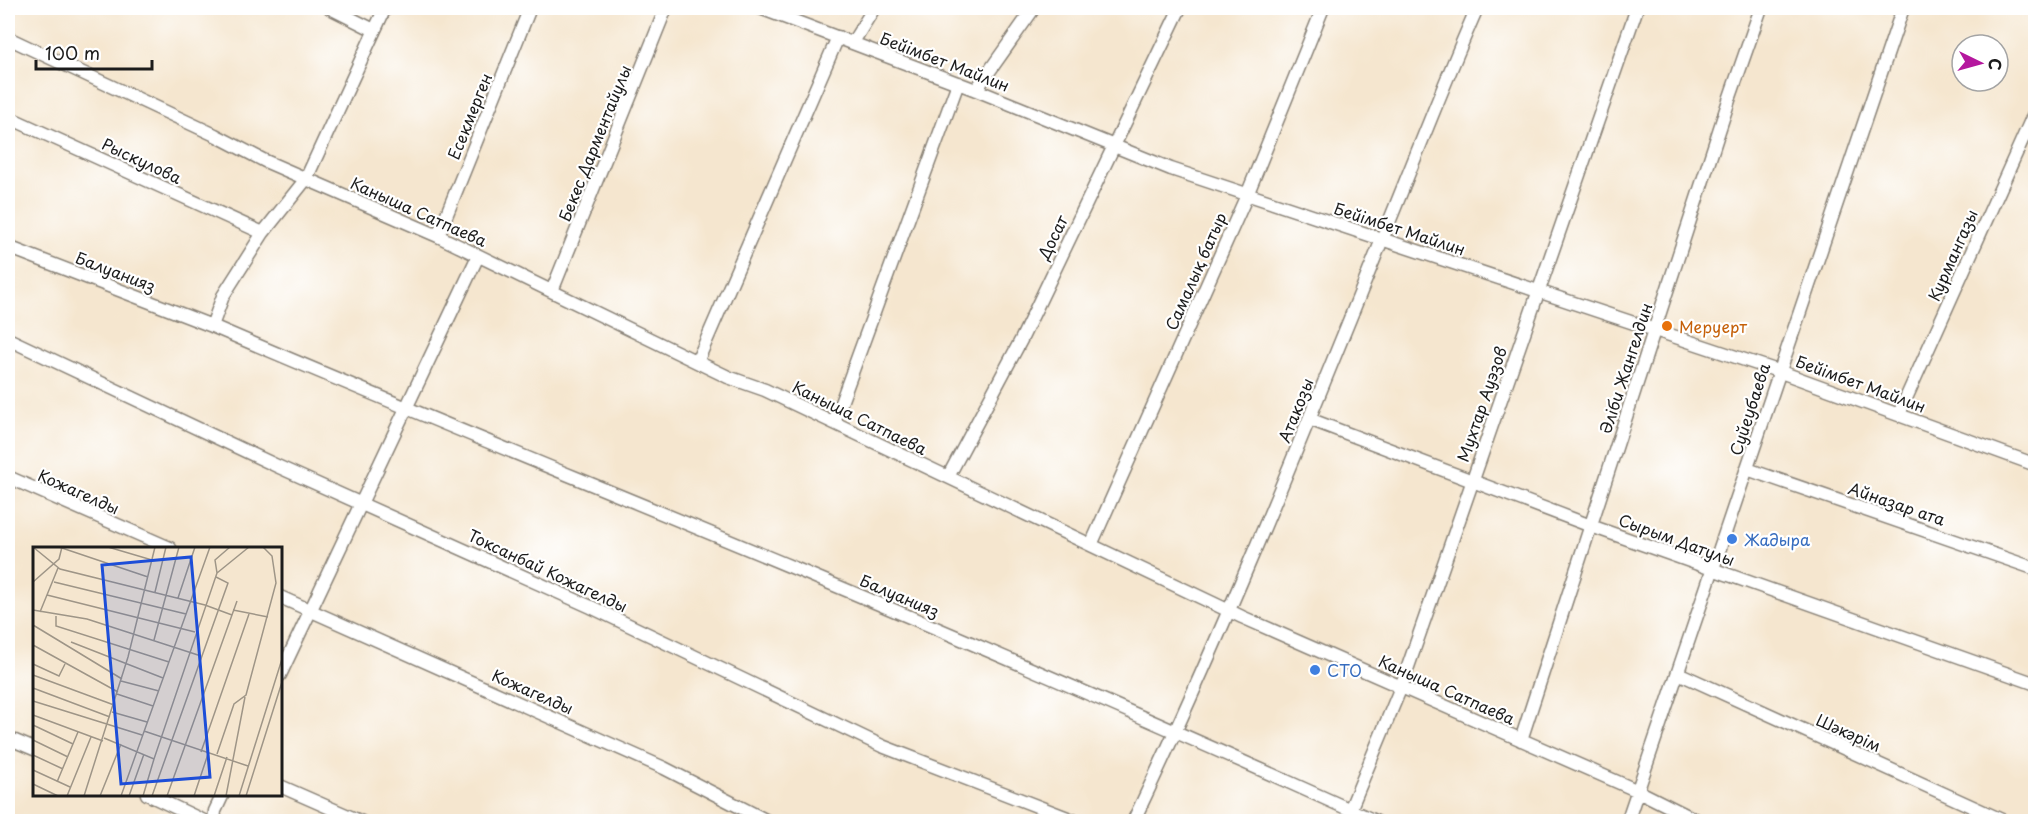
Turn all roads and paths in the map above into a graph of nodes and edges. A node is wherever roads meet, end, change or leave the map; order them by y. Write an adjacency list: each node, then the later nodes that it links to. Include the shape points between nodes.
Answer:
1 (330, 8): 14 (street)
2 (385, 8): 14 (street)
3 (530, 8): 26 (street, Eсекмерген)
4 (666, 8): 30 (street, Бекес Дарментайулы)
5 (760, 8): 15 (street, Бейімбет Майлин)
6 (873, 8): 17 (street)
7 (1034, 8): 19 (street)
8 (1180, 8): 22 (street, Досат)
9 (1323, 8): 24 (street, Самалық батыр)
10 (1477, 8): 27 (street, Атакозы)
11 (1637, 8): 31 (street, Мухтар Ауэзов)
12 (1761, 8): 33 (street, Әліби Жангелдин)
13 (1903, 8): 36 (street, Суйеубаева)
14 (374, 30): 23 (street)
15 (838, 37): 17 (street, Бейімбет Майлин); 35 (street)
16 (8, 38): 23 (street, Каныша Сатпаева)
17 (853, 42): 18 (street, Бейімбет Майлин)
18 (958, 83): 19 (street, Бейімбет Майлин); 40 (street)
19 (976, 90): 22 (street, Бейімбет Майлин)
20 (2036, 109): 38 (street, Курмангазы)
21 (8, 117): 25 (street, Рыскулова)
22 (1115, 146): 24 (street, Бейімбет Майлин); 44 (street, Досат, via 1021,340)
23 (306, 179): 25 (street); 26 (street, Каныша Сатпаева)
24 (1247, 195): 27 (street, Бейімбет Майлин); 48 (street, Самалық батыр)
25 (262, 233): 32 (street, via 223,296)
26 (438, 236): 29 (street, Каныша Сатпаева)
27 (1382, 240): 31 (street, Бейімбет Майлин); 39 (street, Атакозы)
28 (8, 247): 32 (street, Балуанияз)
29 (478, 256): 30 (street, Каныша Сатпаева); 37 (street)
30 (552, 291): 35 (street, Каныша Сатпаева)
31 (1537, 291): 33 (street, Бейімбет Майлин); 45 (street, Мухтар Ауэзов)
32 (212, 326): 37 (street, Балуанияз)
33 (1654, 331): 36 (street, Бейімбет Майлин); 47 (street, Әліби Жангелдин)
34 (8, 339): 46 (street, Токсанбай Кожагелды)
35 (697, 362): 40 (street, Каныша Сатпаева)
36 (1778, 370): 38 (street, Бейімбет Майлин); 42 (street, Суйеубаева)
37 (407, 409): 46 (street); 59 (street, Балуанияз)
38 (1899, 414): 41 (street, Бейімбет Майлин)
39 (1309, 419): 45 (street, Сырым Датулы); 54 (street, Атакозы)
40 (834, 422): 44 (street, Каныша Сатпаева)
41 (2036, 465)
42 (1747, 469): 50 (street, Айназар ата); 51 (street, Суйеубаева)
43 (8, 477): 49 (street, Кожагелды)
44 (948, 477): 48 (street, Каныша Сатпаева)
45 (1472, 481): 47 (street, Сырым Датулы); 58 (street, Мухтар Ауэзов)
46 (361, 502): 53 (street); 72 (street, Токсанбай Кожагелды, via 882,746)
47 (1591, 526): 51 (street, Сырым Датулы); 61 (street, Әліби Жангелдин)
48 (1090, 545): 54 (street, Каныша Сатпаева)
49 (166, 547)
50 (2036, 569)
51 (1713, 570): 56 (street, Суйеубаева); 57 (street, Сырым Датулы)
52 (282, 598): 53 (street, Кожагелды)
53 (311, 611): 55 (street); 71 (street, Кожагелды, via 664,768)
54 (1229, 611): 58 (street, Каныша Сатпаева); 59 (street, Атакозы)
55 (282, 671)
56 (1678, 673): 64 (street, Суйеубаева); 77 (street, Шәкәрім)
57 (2036, 684)
58 (1401, 687): 61 (street, Каныша Сатпаева); 67 (street, Мухтар Ауэзов)
59 (1176, 731): 67 (street, Балуанияз); 73 (street, Атакозы)
60 (8, 738): 62 (street)
61 (1521, 740): 64 (street, Каныша Сатпаева)
62 (33, 749)
63 (282, 787): 70 (street)
64 (1638, 791): 75 (street, Суйеубаева); 76 (street, Каныша Сатпаева)
65 (150, 796): 68 (street)
66 (223, 796): 69 (street)
67 (1350, 810): 74 (street, Балуанияз)
68 (206, 822)
69 (214, 822)
70 (362, 822)
71 (769, 822)
72 (1078, 822)
73 (1133, 822)
74 (1377, 822)
75 (1627, 822)
76 (1700, 822)
77 (2006, 822)

